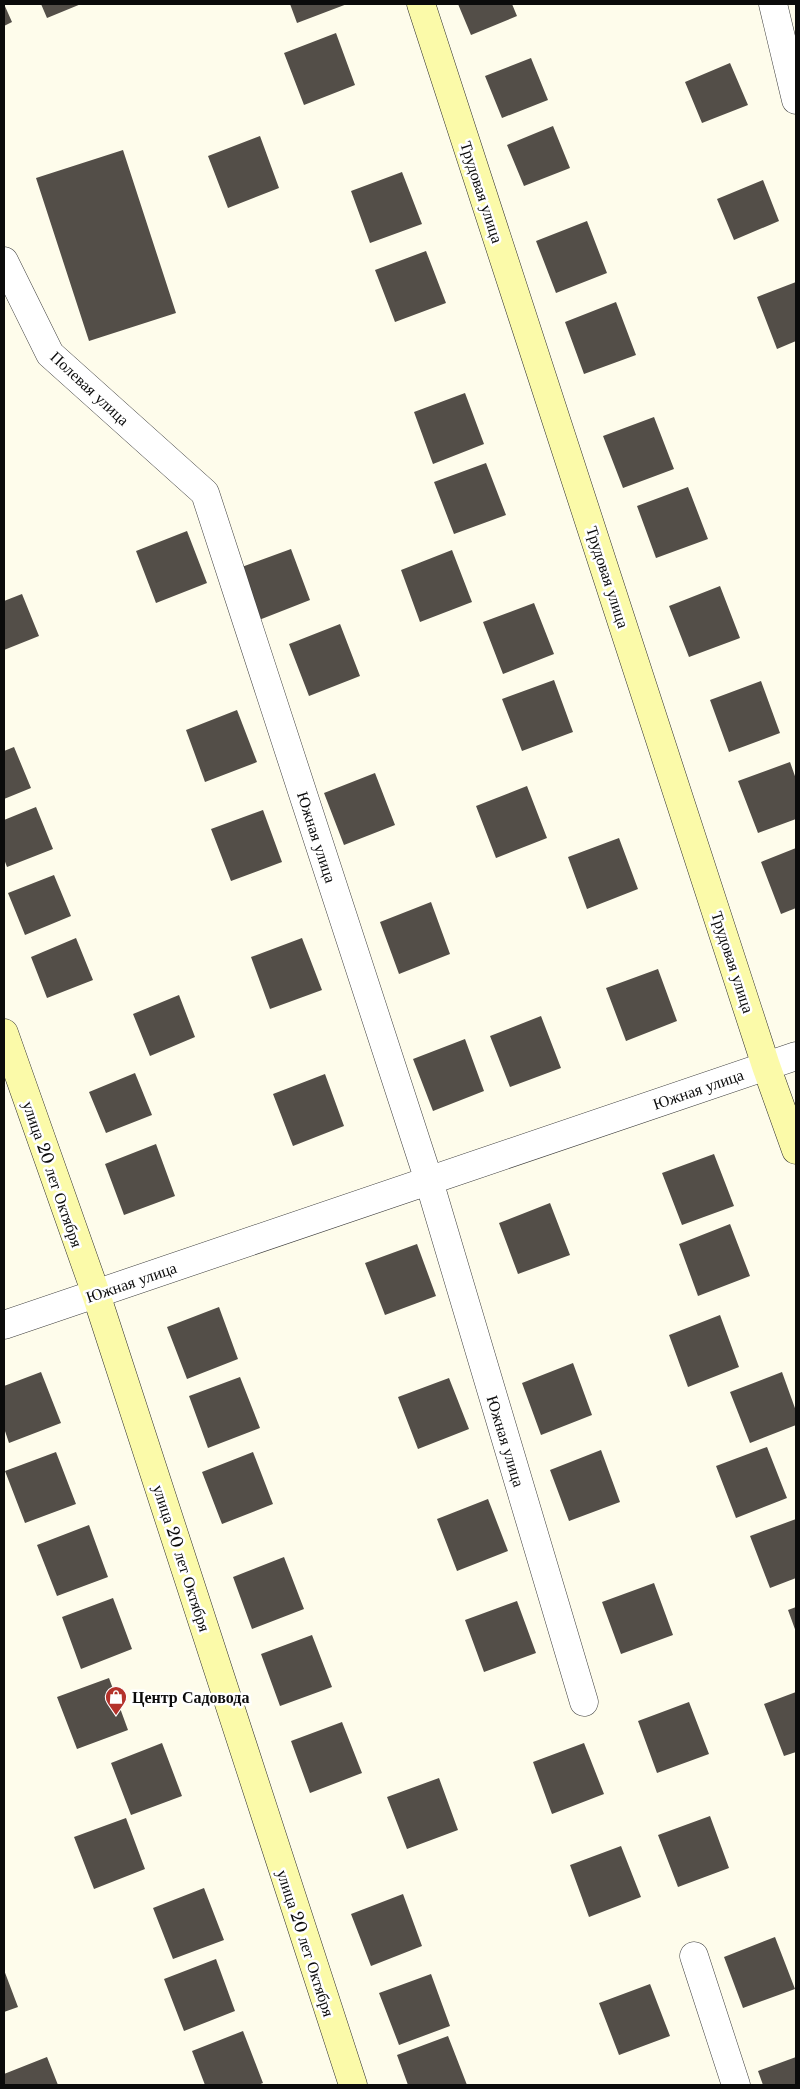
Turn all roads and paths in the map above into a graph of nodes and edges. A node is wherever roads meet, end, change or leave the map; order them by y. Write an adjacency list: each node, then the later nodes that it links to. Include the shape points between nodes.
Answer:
1 (421, 4): 8 (main road, Трудовая улица)
2 (773, 4): 3 (street)
3 (796, 100)
4 (4, 261): 5 (street, Полевая улица, via 50,354)
5 (205, 493): 10 (street, Южная улица)
6 (4, 1033): 11 (main road, улица 20 лет Октября)
7 (796, 1056): 8 (street, Южная улица)
8 (766, 1066): 9 (main road, Трудовая улица); 10 (street, Южная улица)
9 (796, 1150)
10 (429, 1181): 11 (street, Южная улица); 13 (street, Южная улица)
11 (96, 1294): 12 (street, Южная улица); 15 (main road, улица 20 лет Октября)
12 (4, 1325)
13 (584, 1702)
14 (694, 1956): 16 (street)
15 (353, 2085)
16 (736, 2085)

